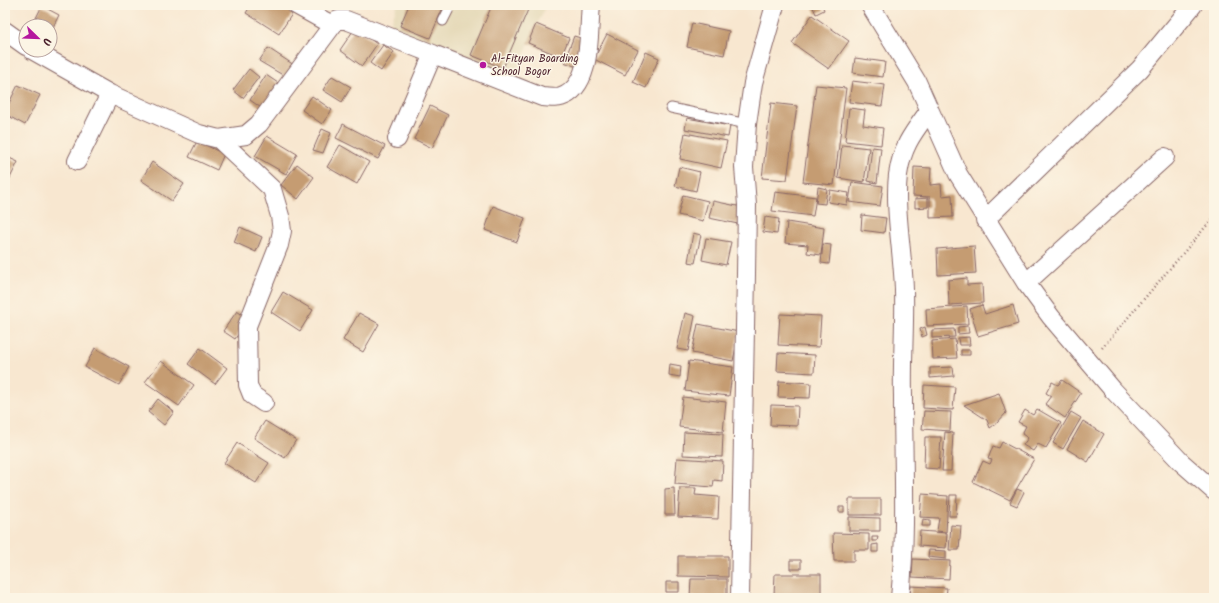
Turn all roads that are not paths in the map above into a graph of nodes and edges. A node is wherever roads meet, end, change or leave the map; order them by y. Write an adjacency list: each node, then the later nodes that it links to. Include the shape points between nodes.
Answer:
1 (296, 5): 8 (street)
2 (451, 5): 7 (lane)
3 (591, 5): 11 (street, via 589,52 582,75 572,92 560,98 542,97)
4 (774, 5): 16 (street, via 753,83)
5 (870, 5): 15 (street, via 917,82)
6 (1193, 5): 21 (street, via 1140,69)
7 (443, 22)
8 (332, 25): 11 (street, via 338,20 346,20); 17 (street, via 259,124 246,135)
9 (5, 31): 10 (street)
10 (18, 40)
11 (433, 54): 18 (street)
12 (46, 58): 13 (street)
13 (110, 94): 17 (street, via 199,134); 20 (street)
14 (671, 108): 16 (lane)
15 (929, 110): 21 (street, via 958,174); 26 (street, via 906,144 898,176 898,216 905,314 902,367 905,516)
16 (747, 124): 25 (street, via 744,167 747,205)
17 (218, 139): 23 (street, via 272,189 280,216 280,245 247,326 248,385 252,395)
18 (397, 139)
19 (1164, 157): 22 (street)
20 (77, 161)
21 (985, 220): 22 (street)
22 (1026, 283): 24 (street, via 1051,318 1090,362 1181,462)
23 (264, 403)
24 (1214, 491)
25 (740, 598)
26 (900, 598)

